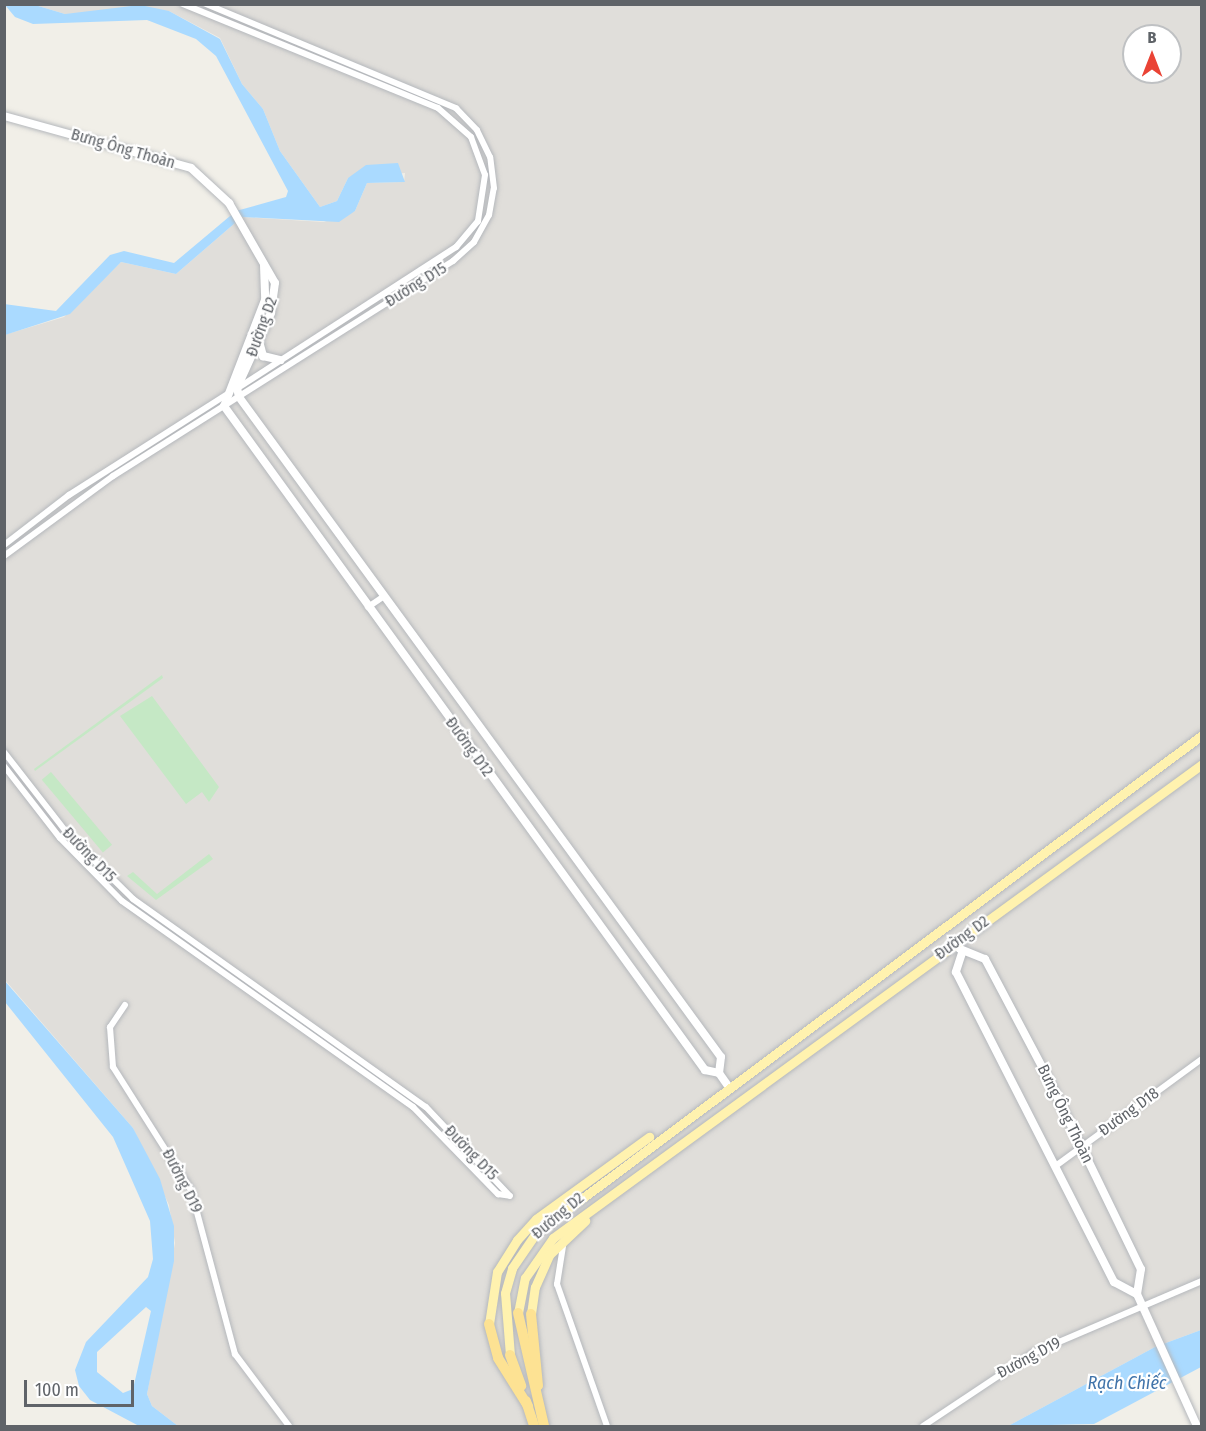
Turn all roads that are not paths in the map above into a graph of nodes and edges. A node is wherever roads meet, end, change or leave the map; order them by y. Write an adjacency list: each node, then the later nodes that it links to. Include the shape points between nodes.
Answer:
1 (183, 4): 4 (street, Đường D15)
2 (206, 4): 3 (street, Đường D15)
3 (354, 65): 4 (street); 10 (street, Đường D15, via 437,97 471,122 493,166 489,215 461,256)
4 (351, 73): 9 (street, Đường D15, via 457,121 481,156 483,204 472,231 447,255)
5 (4, 116): 6 (street, Bưng Ông Thoàn, via 190,168 229,203)
6 (253, 240): 7 (street, Đường D2)
7 (263, 258): 8 (street, Đường D2, via 275,291); 11 (street, Đường D2, via 265,300)
8 (260, 337): 9 (street, via 261,354); 10 (street, Đường D2)
9 (281, 360): 10 (street, Đường D15)
10 (238, 393): 11 (street, Đường D15); 14 (street, Đường D12)
11 (224, 402): 12 (street, Đường D15, via 69,495); 13 (street, Đường D15, via 75,501); 15 (street, Đường D12)
12 (4, 545)
13 (4, 556)
14 (383, 597): 15 (street); 25 (street, Đường D12, via 721,1057)
15 (367, 607): 25 (street, Đường D12, via 705,1070)
16 (1202, 735): 20 (main road, Đường D2, via 1024,868 998,882 990,894)
17 (4, 752): 19 (street, Đường D15, via 71,837 133,899 417,1100 510,1196 498,1194 413,1107 122,901 60,838)
18 (1202, 764): 21 (main road, Đường D2)
19 (4, 766)
20 (946, 929): 21 (main road); 26 (main road, Đường D2)
21 (956, 943): 22 (street); 28 (main road, Đường D2)
22 (962, 953): 32 (street, Bưng Ông Thoàn, via 985,958); 33 (street, Bưng Ông Thoàn, via 956,972)
23 (125, 1005): 43 (street, Đường D19, via 110,1027 113,1067 190,1190 235,1354)
24 (1202, 1059): 32 (street, Đường D18)
25 (719, 1073): 26 (street, Đường D12)
26 (728, 1086): 27 (main road, Đường D2); 28 (main road)
27 (712, 1098): 40 (main road, Đường D2, via 693,1104 536,1219 497,1272); 41 (main road, Đường D2, via 527,1243 505,1293)
28 (740, 1103): 29 (main road, Đường D2)
29 (722, 1113): 30 (main road, Đường D2); 31 (main road, Đường D2)
30 (706, 1132): 31 (main road, Đường D2); 34 (main road, Đường D2)
31 (695, 1134): 38 (main road, Đường D2, via 553,1238 525,1278)
32 (1081, 1148): 33 (street, Đường D18); 36 (street, Bưng Ông Thoàn, via 1142,1269)
33 (1057, 1165): 36 (street, Bưng Ông Thoàn, via 1114,1282)
34 (564, 1240): 39 (main road, Đường D2, via 541,1270); 46 (street, via 557,1284)
35 (1202, 1281): 37 (street, Đường D19)
36 (1137, 1294): 37 (street, Bưng Ông Thoàn)
37 (1144, 1307): 47 (street, Đường D19, via 1033,1353); 48 (street, Bưng Ông Thoàn)
38 (518, 1313): 42 (highway)
39 (531, 1314): 42 (highway)
40 (489, 1324): 42 (highway, via 498,1358)
41 (510, 1355): 42 (highway)
42 (533, 1404): 44 (highway); 45 (highway)
43 (289, 1426)
44 (534, 1426)
45 (544, 1426)
46 (607, 1426)
47 (923, 1426)
48 (1197, 1426)

